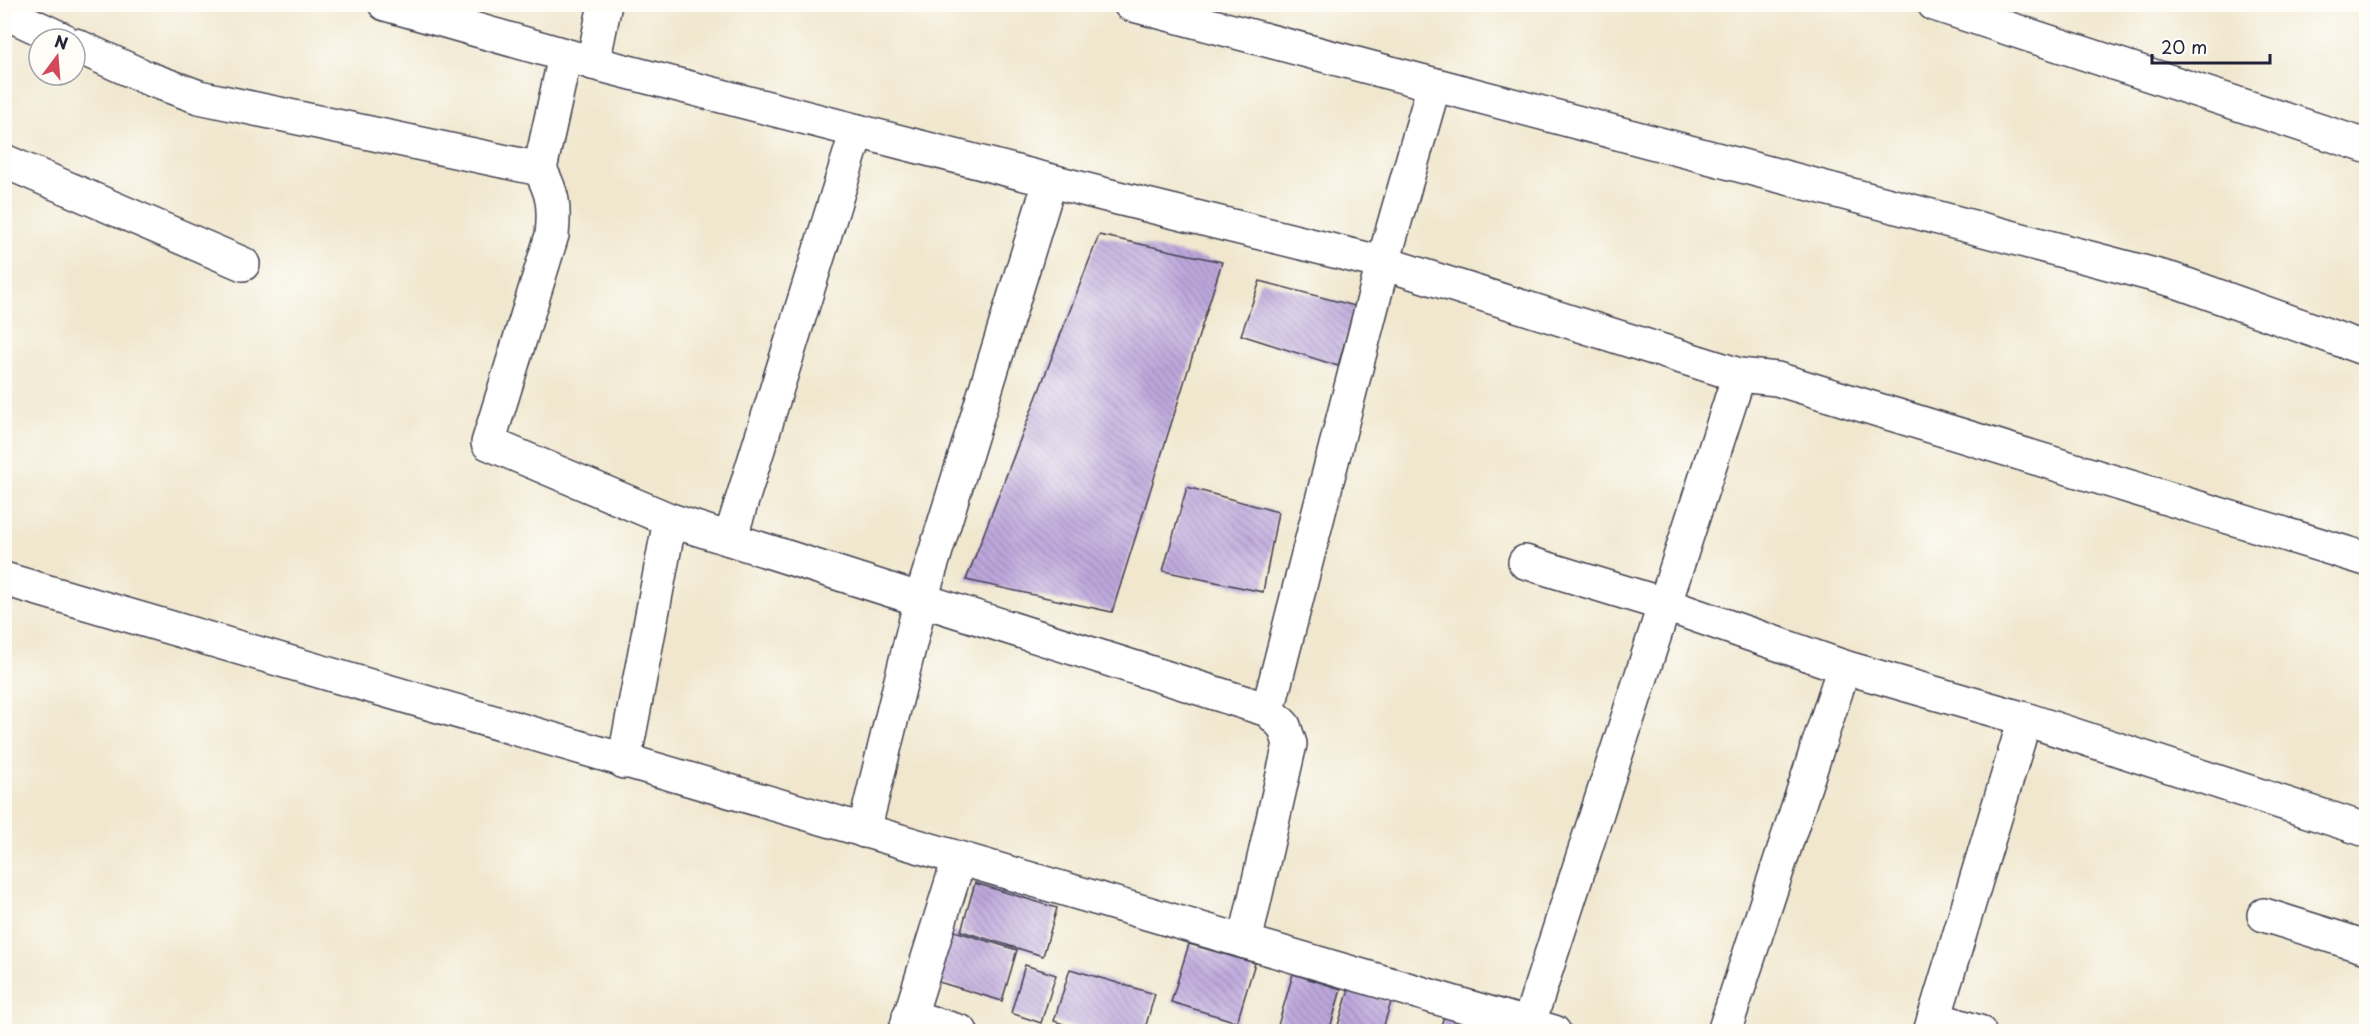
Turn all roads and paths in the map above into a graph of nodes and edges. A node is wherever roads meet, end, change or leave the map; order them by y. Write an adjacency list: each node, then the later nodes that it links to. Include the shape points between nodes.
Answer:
1 (385, 4): 8 (street)
2 (605, 4): 8 (street)
3 (1130, 4): 9 (street)
4 (1934, 4): 11 (street)
5 (4, 12): 6 (street)
6 (36, 27)
7 (87, 50): 13 (street, via 199,97)
8 (579, 60): 10 (street); 13 (street)
9 (1434, 85): 15 (street); 17 (street, via 2173,280)
10 (856, 131): 14 (street); 20 (street)
11 (2367, 146)
12 (4, 161): 16 (street)
13 (540, 169): 19 (street, via 551,189 555,212 552,235 488,442)
14 (1050, 181): 15 (street); 24 (street)
15 (1383, 263): 18 (street); 27 (street)
16 (243, 264)
17 (2367, 349)
18 (1739, 375): 21 (street, via 1777,379); 25 (street)
19 (670, 520): 20 (street); 29 (street)
20 (730, 539): 24 (street)
21 (2367, 559)
22 (1525, 562): 25 (street)
23 (4, 579): 29 (street)
24 (921, 599): 27 (street); 31 (street)
25 (1666, 605): 26 (street); 38 (street)
26 (1844, 667): 28 (street); 40 (street)
27 (1268, 710): 34 (street, via 1284,726 1290,744)
28 (2025, 719): 30 (street); 37 (street)
29 (624, 762): 31 (street)
30 (2367, 830)
31 (864, 831): 32 (street)
32 (959, 859): 34 (street); 36 (street)
33 (2264, 915): 35 (street)
34 (1245, 942): 38 (street)
35 (2367, 947)
36 (907, 1024): 39 (street)
37 (1932, 1025): 41 (street)
38 (1536, 1029)
39 (961, 1032)
40 (1724, 1032)
41 (1979, 1032)

